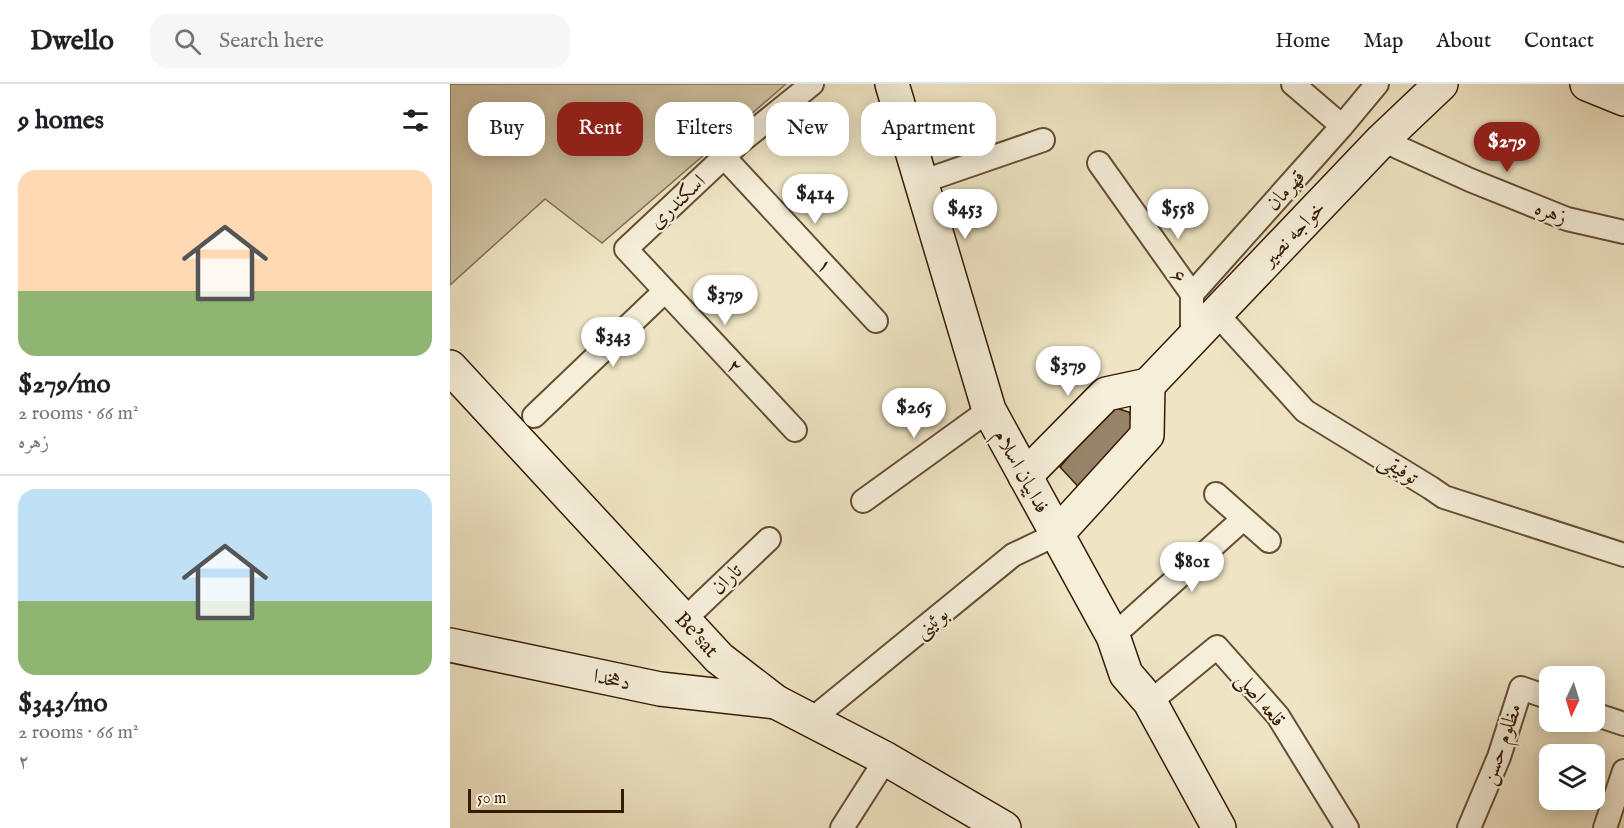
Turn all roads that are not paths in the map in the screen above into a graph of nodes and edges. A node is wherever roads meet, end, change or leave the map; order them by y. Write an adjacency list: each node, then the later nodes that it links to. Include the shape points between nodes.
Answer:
1 (812, 84): 11 (street, اسکندری)
2 (892, 84): 13 (main road, فداییان اسلام)
3 (1293, 84): 8 (street)
4 (1377, 84): 8 (street, قهرمان)
5 (1442, 84): 10 (main road, خواجه نصیر)
6 (1587, 84): 7 (main road)
7 (1624, 99)
8 (1342, 126): 17 (street, قهرمان)
9 (1043, 140): 13 (street)
10 (1382, 140): 14 (street, زهره, via 1568,219); 17 (main road, خواجه نصیر)
11 (724, 157): 15 (street, اسکندری); 18 (street, ۱)
12 (1099, 163): 17 (street, ۶)
13 (921, 182): 21 (main road, فداییان اسلام)
14 (1624, 232)
15 (626, 249): 16 (street, ۲)
16 (665, 291): 22 (street); 23 (street, ۲)
17 (1204, 304): 20 (main road, خواجه نصیر, via 1192,339); 31 (street, توفیقی, via 1305,411 1444,497)
18 (876, 321)
19 (450, 367): 32 (main road, Be'sat)
20 (1148, 385): 24 (main road, via 1106,394); 28 (main road, via 1147,435)
21 (989, 410): 24 (main road, فداییان اسلام); 26 (street)
22 (534, 416)
23 (795, 430)
24 (1025, 476): 28 (main road, فداییان اسلام)
25 (1216, 494): 27 (street)
26 (863, 501)
27 (1243, 519): 30 (street); 33 (street)
28 (1057, 534): 33 (main road, فداییان اسلام); 39 (street, بوئینی, via 1013,555)
29 (769, 538): 32 (street, تاران)
30 (1269, 542)
31 (1624, 555)
32 (684, 620): 36 (main road, Be'sat, via 719,658)
33 (1113, 636): 37 (main road, فداییان اسلام, via 1126,674)
34 (450, 645): 36 (main road, دهخدا, via 660,689)
35 (1539, 694): 47 (street, مظلوم حسن, via 1521,688 1499,757)
36 (776, 702): 39 (main road, Be'sat)
37 (1150, 702): 45 (main road, فداییان اسلام); 46 (street, قلعه اصلی, via 1217,647 1278,716)
38 (1605, 718): 40 (street)
39 (811, 720): 41 (main road, Be'sat)
40 (1624, 724)
41 (886, 759): 43 (street); 44 (main road, Be'sat)
42 (1624, 771): 48 (street)
43 (842, 828)
44 (1004, 828)
45 (1219, 828)
46 (1347, 828)
47 (1469, 828)
48 (1605, 828)

